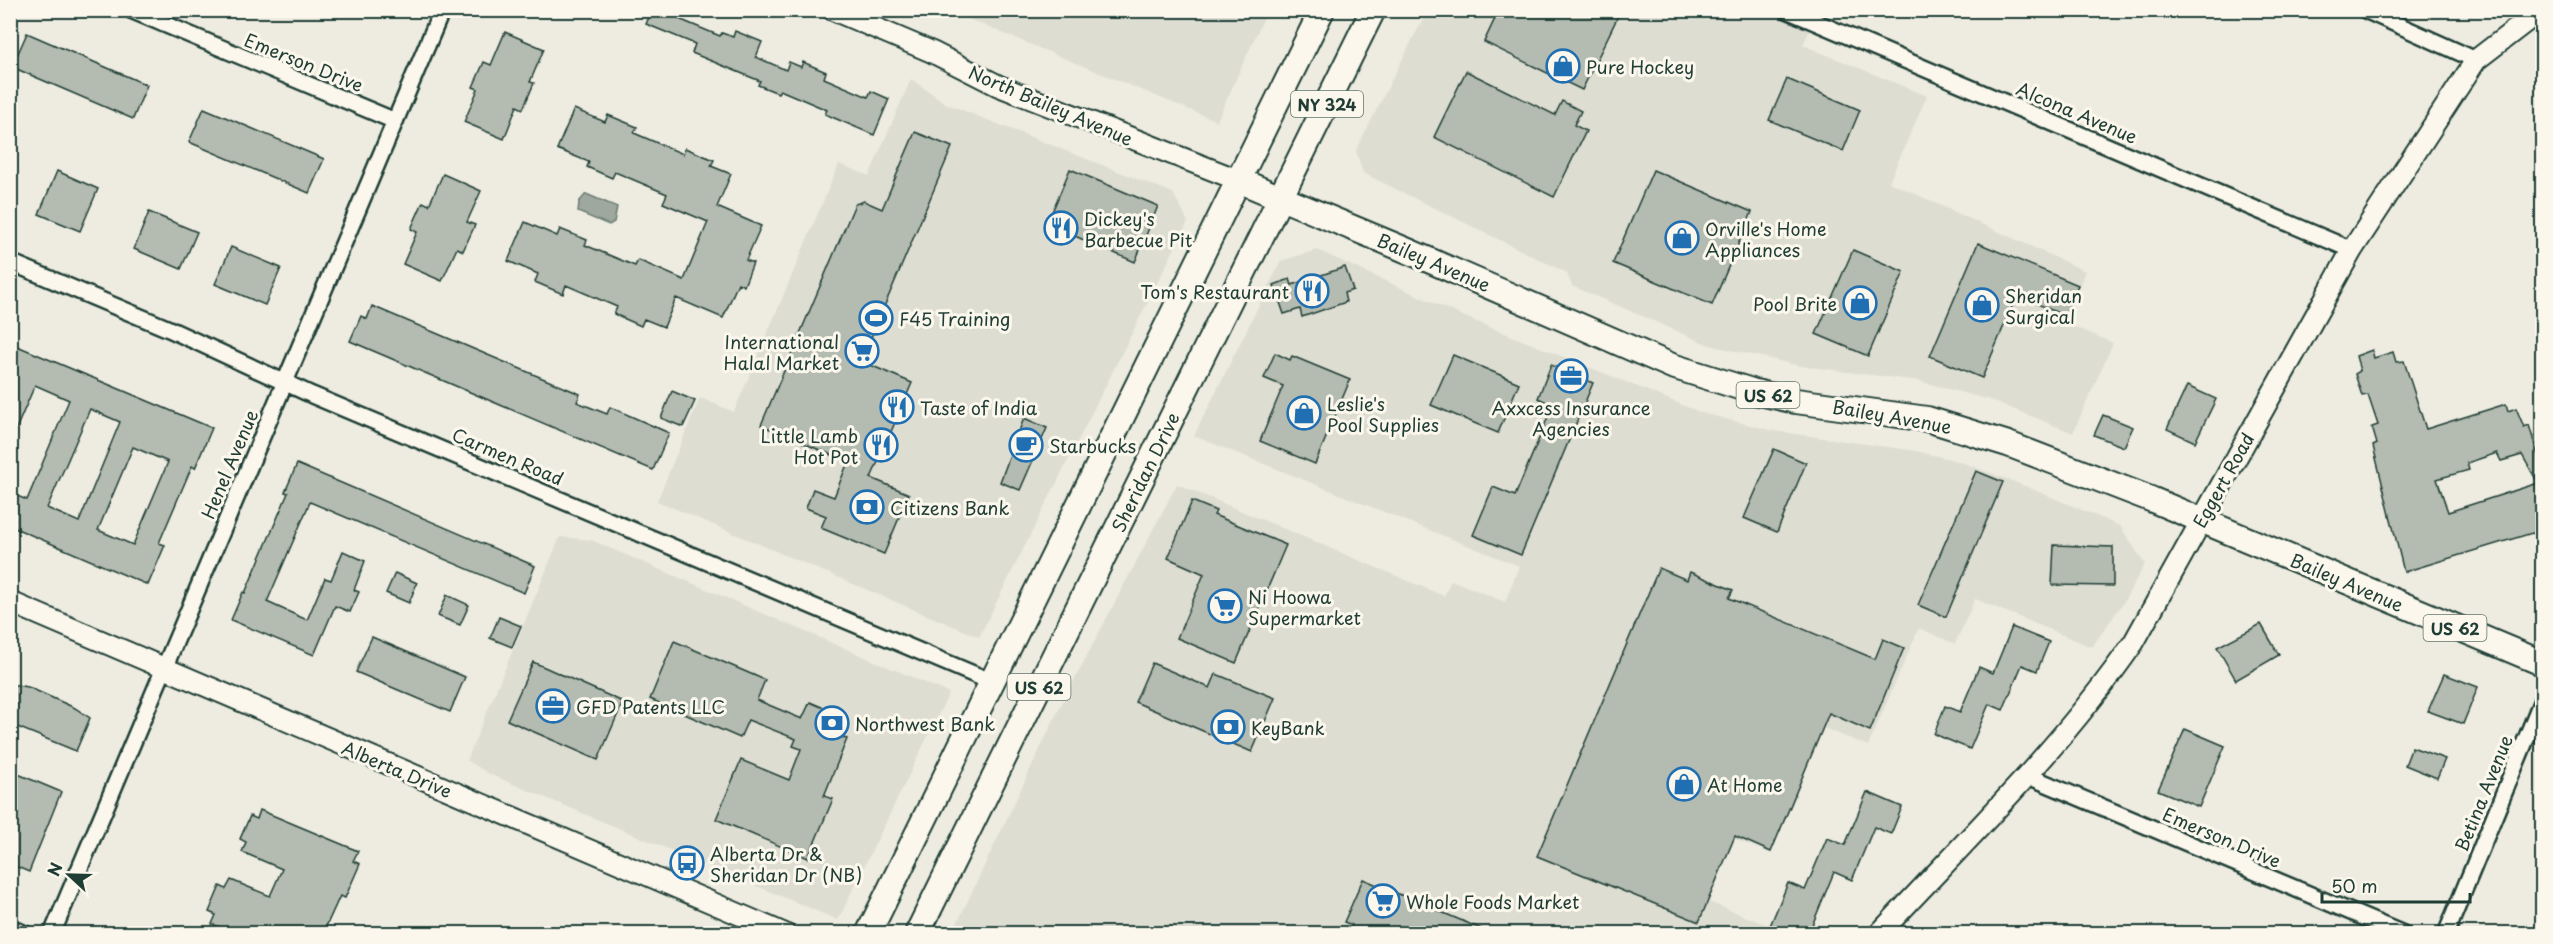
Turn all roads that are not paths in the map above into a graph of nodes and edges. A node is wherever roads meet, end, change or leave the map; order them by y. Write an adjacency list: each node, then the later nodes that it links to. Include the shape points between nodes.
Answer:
1 (131, 10): 10 (street, Emerson Drive)
2 (442, 10): 10 (street, Henel Avenue)
3 (833, 10): 11 (street, North Bailey Avenue, via 932,52 999,86)
4 (1322, 10): 11 (main road, NY 324)
5 (1373, 10): 12 (main road, Sheridan Drive / NY 324)
6 (1787, 10): 13 (street, Alcona Avenue)
7 (2365, 10): 9 (street)
8 (2541, 10): 9 (street, Eggert Road)
9 (2475, 60): 13 (street, Eggert Road)
10 (395, 121): 15 (street, Henel Avenue)
11 (1238, 180): 12 (main road, Bailey Avenue / US 62); 20 (main road, US 62)
12 (1281, 197): 16 (main road, Bailey Avenue / US 62, via 1704,378 1796,401 1954,425); 28 (main road, Sheridan Drive / US 62)
13 (2352, 250): 16 (street, Eggert Road)
14 (10, 262): 15 (street, Carmen Road)
15 (285, 383): 19 (street, Henel Avenue); 20 (street, Carmen Road)
16 (2200, 520): 18 (main road, Bailey Avenue / US 62); 22 (street, Eggert Road, via 2134,642 2106,682)
17 (10, 602): 19 (street, Alberta Drive)
18 (2542, 663)
19 (164, 669): 25 (street, Henel Avenue); 26 (street, Alberta Drive)
20 (992, 682): 27 (main road, US 62)
21 (2542, 700): 31 (street, Betina Avenue)
22 (2026, 775): 29 (street, Eggert Road); 30 (street, Emerson Drive)
23 (10, 927): 24 (street)
24 (25, 933)
25 (52, 933)
26 (785, 933)
27 (868, 933)
28 (917, 933)
29 (1879, 933)
30 (2403, 933)
31 (2446, 933)

